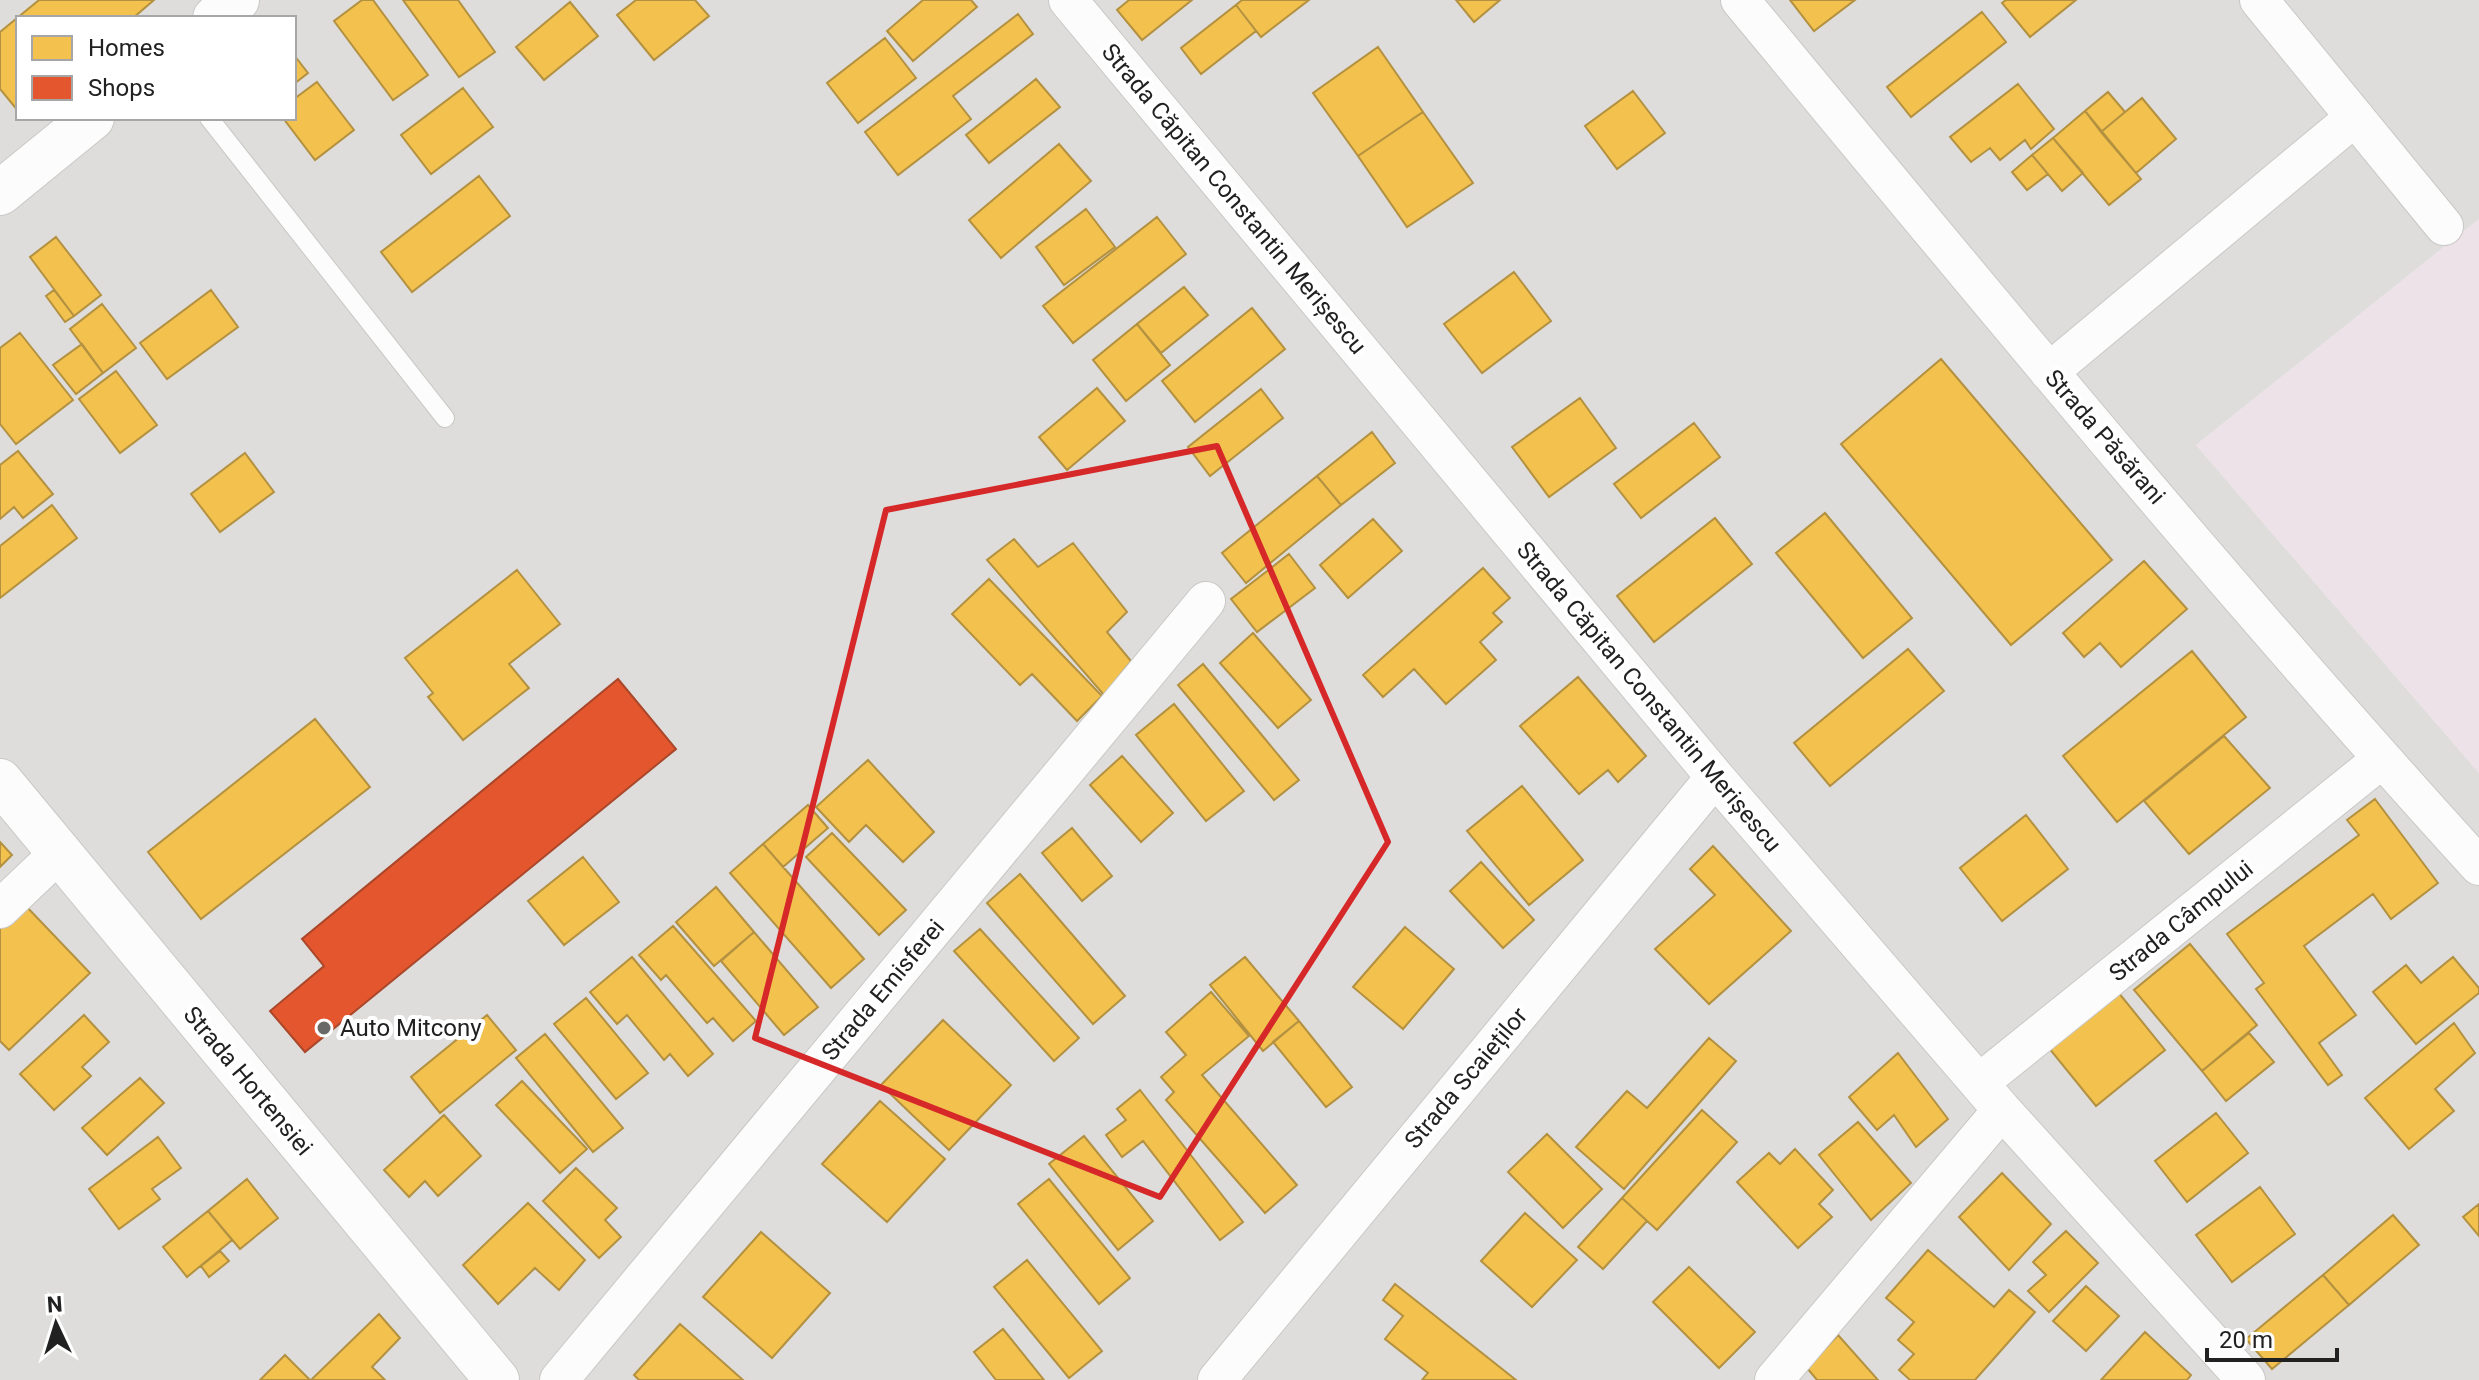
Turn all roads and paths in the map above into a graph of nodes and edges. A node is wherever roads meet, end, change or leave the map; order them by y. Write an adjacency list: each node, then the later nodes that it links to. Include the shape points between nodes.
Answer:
1 (237, 0): 5 (street)
2 (1068, 0): 15 (street, Strada Căpitan Constantin Merișescu)
3 (1740, 0): 11 (street, Strada Păsărani)
4 (2259, 0): 6 (street)
5 (217, 16)
6 (2355, 117): 10 (street); 11 (street)
7 (89, 120): 9 (street)
8 (211, 120): 12 (lane)
9 (5, 180)
10 (2444, 226)
11 (2049, 372): 14 (street, Strada Păsărani)
12 (445, 418)
13 (1206, 601): 22 (street, Strada Emisferei)
14 (2382, 759): 18 (street, Strada Păsărani); 20 (street, Strada Câmpului)
15 (1715, 777): 20 (street, Strada Căpitan Constantin Merișescu); 23 (street, Strada Scaieților)
16 (0, 781): 17 (street, Strada Hortensiei)
17 (59, 853): 19 (street); 21 (street, Strada Hortensiei)
18 (2479, 866)
19 (0, 909)
20 (1990, 1096): 24 (street, Strada Câmpului); 25 (street, Strada Căpitan Constantin Merișescu)
21 (497, 1380)
22 (559, 1380)
23 (1217, 1380)
24 (1774, 1380)
25 (2246, 1380)

